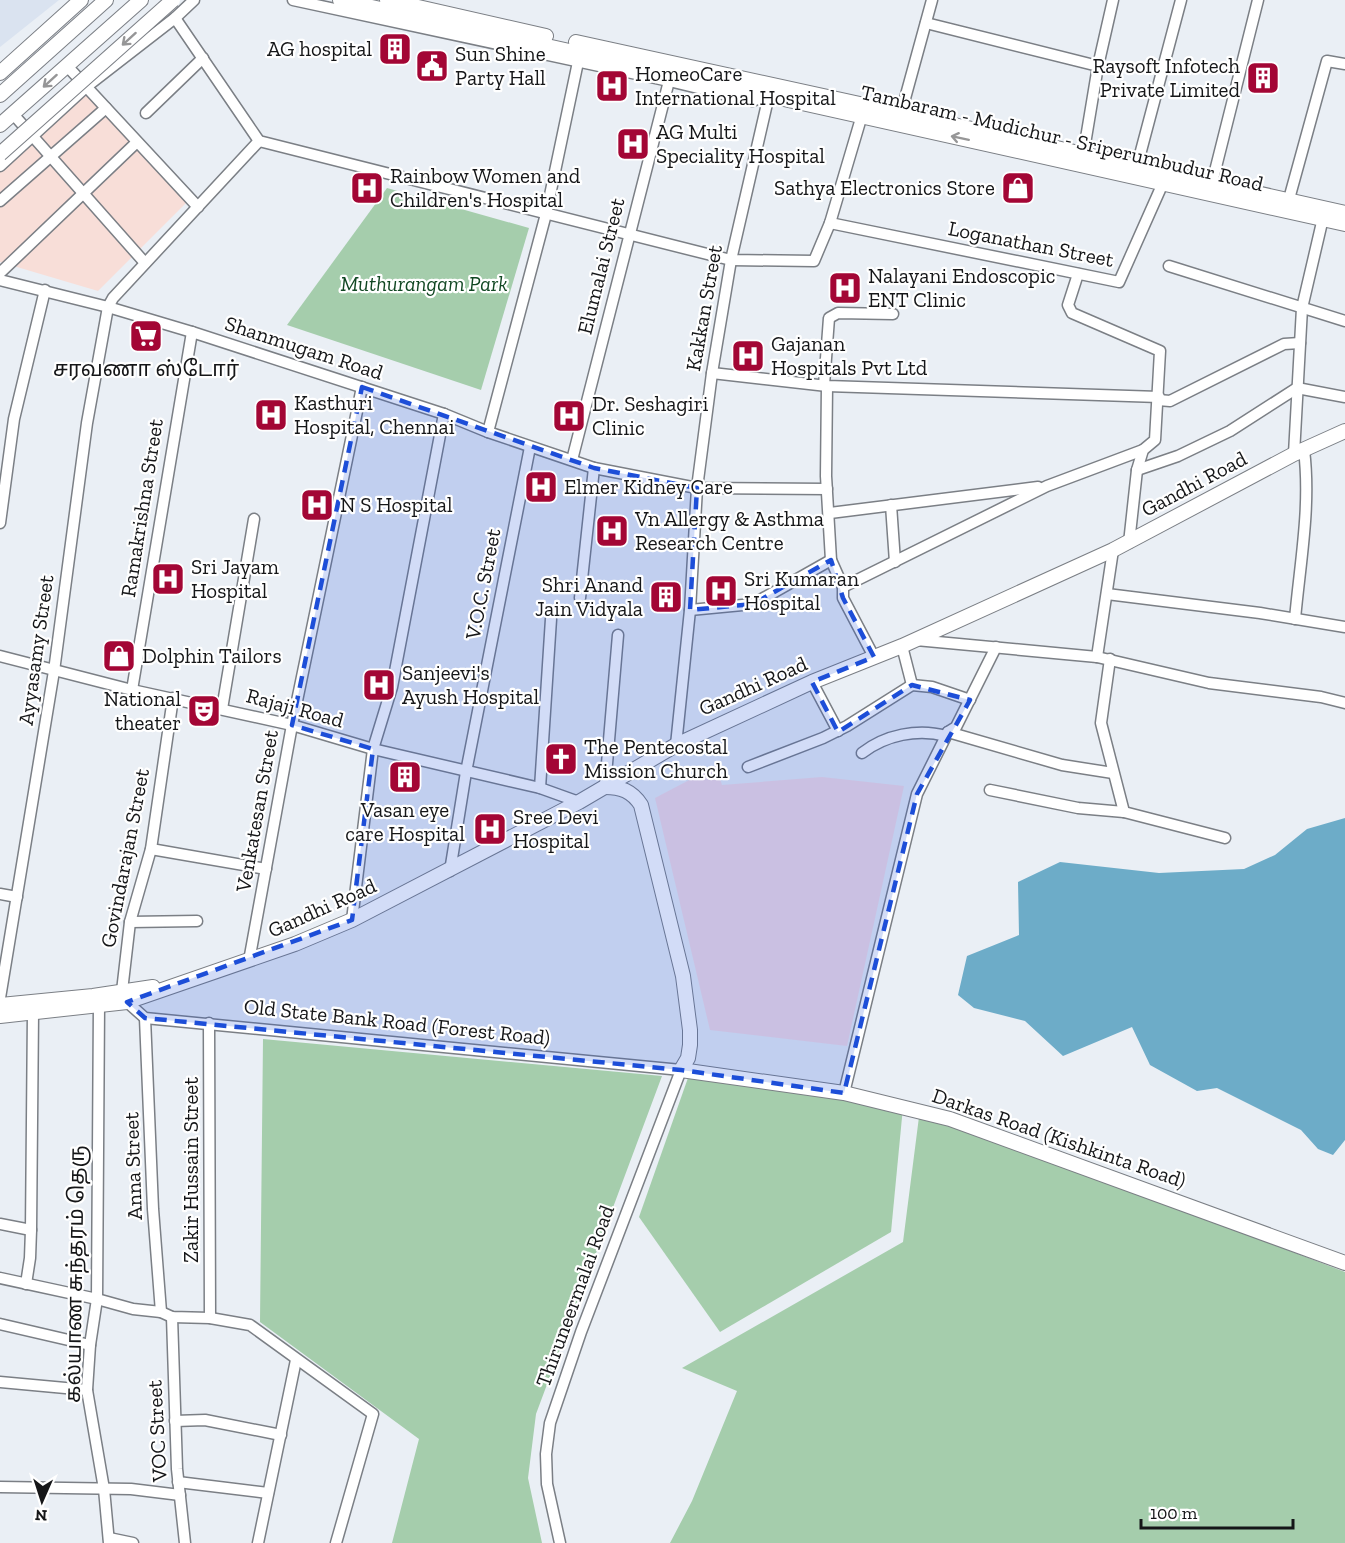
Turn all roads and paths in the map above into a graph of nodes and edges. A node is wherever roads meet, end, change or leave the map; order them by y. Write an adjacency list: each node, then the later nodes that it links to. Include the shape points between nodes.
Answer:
1 (81, 0): 20 (main road)
2 (106, 0): 24 (main road)
3 (141, 0): 18 (main road)
4 (172, 0): 34 (main road, one-way to 34, bridge)
5 (194, 0): 13 (street)
6 (293, 0): 16 (street)
7 (340, 0): 23 (main road)
8 (387, 0): 23 (main road)
9 (932, 0): 14 (street)
10 (1113, 0): 19 (street)
11 (1181, 0): 38 (street)
12 (1258, 0): 40 (street)
13 (175, 18): 15 (street); 22 (street)
14 (926, 23): 19 (street); 27 (street)
15 (203, 58): 26 (street); 32 (street)
16 (578, 62): 21 (street); 46 (street)
17 (1345, 64): 42 (street, via 1327,61)
18 (67, 66): 22 (street); 28 (main road, one-way to 28)
19 (1098, 66): 36 (street)
20 (0, 73)
21 (669, 81): 23 (street, via 752,101); 50 (street, Elumalai Street)
22 (86, 87): 25 (street); 31 (street)
23 (763, 88): 27 (main road, Tambaram - Mudichur - Sriperumbudur Road); 29 (main road, Tambaram - Mudichur - Sriperumbudur Road); 51 (street, Kakkan Street)
24 (0, 95)
25 (106, 108): 33 (street); 35 (street)
26 (146, 113)
27 (901, 113): 36 (main road, Tambaram - Mudichur - Sriperumbudur Road)
28 (13, 114): 30 (main road); 31 (street)
29 (862, 115): 36 (main road, Tambaram - Mudichur - Sriperumbudur Road, one-way to 29); 48 (street)
30 (0, 125)
31 (34, 136): 35 (street); 37 (street)
32 (260, 141): 44 (street); 46 (street)
33 (137, 142): 41 (street); 44 (street)
34 (0, 154)
35 (51, 156): 41 (street); 43 (street)
36 (1082, 159): 38 (main road, Tambaram - Mudichur - Sriperumbudur Road); 39 (main road, Tambaram - Mudichur - Sriperumbudur Road)
37 (0, 166)
38 (1137, 166): 40 (main road, Tambaram - Mudichur - Sriperumbudur Road)
39 (1163, 183): 47 (main road, Tambaram - Mudichur - Sriperumbudur Road); 55 (street, Loganathan Street, via 1119,282)
40 (1212, 183): 42 (main road, Tambaram - Mudichur - Sriperumbudur Road)
41 (84, 193): 52 (street); 54 (street)
42 (1289, 199): 45 (main road, Tambaram - Mudichur - Sriperumbudur Road)
43 (0, 201)
44 (198, 207): 52 (street)
45 (1345, 213)
46 (546, 214): 50 (street); 71 (street)
47 (1323, 218): 49 (main road, Tambaram - Mudichur - Sriperumbudur Road); 59 (street)
48 (830, 223): 51 (street, via 814,261); 55 (street, Loganathan Street)
49 (1345, 224)
50 (629, 235): 51 (street); 76 (street, Elumalai Street)
51 (731, 260): 64 (street, Kakkan Street)
52 (145, 263): 58 (street)
53 (1169, 266): 59 (street)
54 (0, 273)
55 (1078, 274): 69 (street, via 1068,305 1072,313 1160,351)
56 (0, 280): 57 (street, Shanmugam Road)
57 (45, 290): 58 (street, Shanmugam Road); 85 (street, via 14,419)
58 (108, 307): 62 (street, Shanmugam Road); 105 (street, Ayyasamy Street, via 87,423)
59 (1302, 308): 61 (street); 63 (street)
60 (893, 314): 65 (street, via 838,313 829,318)
61 (1345, 321)
62 (192, 332): 66 (street, Shanmugam Road); 108 (street, Ramakrishna Street)
63 (1300, 343): 67 (street); 69 (street, via 1284,344 1170,401)
64 (712, 373): 65 (street); 80 (street, Kakkan Street)
65 (825, 386): 69 (street); 81 (street)
66 (362, 387): 70 (street, Shanmugam Road); 113 (street, Venkatesan Street)
67 (1297, 388): 68 (street); 75 (street); 78 (street, via 1230,431)
68 (1345, 397)
69 (1159, 399): 74 (street, via 1155,440)
70 (444, 414): 71 (street, Shanmugam Road); 117 (street, via 392,687)
71 (488, 432): 73 (street, Shanmugam Road)
72 (1343, 432): 75 (main road, Gandhi Road)
73 (530, 447): 76 (street, Shanmugam Road); 120 (street, V.O.C. Street)
74 (1143, 450): 78 (street); 79 (street)
75 (1299, 452): 86 (main road, Gandhi Road); 95 (street, via 1307,484)
76 (572, 460): 77 (street, Shanmugam Road)
77 (594, 468): 80 (street, Shanmugam Road); 92 (street)
78 (1137, 470): 86 (street)
79 (1047, 486): 82 (street); 89 (street)
80 (697, 488): 81 (street, Shanmugam Road); 93 (street, Kakkan Street)
81 (827, 489): 83 (street)
82 (891, 505): 83 (street); 89 (street)
83 (830, 513): 88 (street)
84 (254, 519): 112 (street)
85 (0, 523)
86 (1129, 543): 87 (main road, Gandhi Road)
87 (1113, 550): 91 (street); 98 (main road, Gandhi Road)
88 (831, 560): 90 (street); 93 (street, via 753,604)
89 (895, 562): 90 (street)
90 (843, 587): 102 (street, via 843,598)
91 (1107, 594): 95 (street); 103 (street)
92 (580, 598)
93 (690, 610): 116 (street, Kakkan Street)
94 (551, 619): 123 (street)
95 (1295, 619): 96 (street)
96 (1345, 627)
97 (618, 635): 122 (street)
98 (916, 640): 99 (main road, Gandhi Road); 100 (street)
99 (902, 646): 102 (main road, Gandhi Road); 107 (street)
100 (996, 647): 103 (street); 110 (street)
101 (0, 656): 105 (street, Rajaji Road)
102 (874, 657): 106 (main road, Gandhi Road)
103 (1097, 657): 104 (street)
104 (1110, 659): 111 (street, via 1209,683); 121 (street, via 1101,723)
105 (54, 671): 108 (street, Rajaji Road); 132 (street, Ayyasamy Street)
106 (812, 682): 114 (street); 116 (main road, Gandhi Road)
107 (912, 685): 110 (street, via 932,687); 114 (street)
108 (132, 690): 109 (street, Rajaji Road)
109 (173, 698): 112 (street, Rajaji Road); 128 (street, Govindarajan Street)
110 (970, 700): 115 (street, via 956,727)
111 (1345, 703)
112 (222, 709): 113 (street, Rajaji Road)
113 (292, 725): 117 (street, Rajaji Road); 129 (street, Venkatesan Street)
114 (838, 731): 119 (street)
115 (947, 734): 118 (street, via 914,733 873,744); 121 (street, via 1062,765); 146 (street, via 917,794)
116 (676, 745): 122 (main road, Gandhi Road)
117 (373, 749): 120 (street, Rajaji Road); 133 (street)
118 (862, 753)
119 (748, 767)
120 (466, 772): 123 (street, Rajaji Road); 130 (street, V.O.C. Street)
121 (1113, 773): 126 (street)
122 (605, 787): 125 (main road, Gandhi Road); 145 (main road, via 625,790 635,795 641,805 683,976 690,1045)
123 (540, 788): 125 (street, Rajaji Road)
124 (990, 790): 126 (street, via 1078,808)
125 (579, 802): 130 (main road, Gandhi Road)
126 (1124, 812): 127 (street)
127 (1225, 838)
128 (151, 849): 129 (street); 135 (street, Govindarajan Street)
129 (266, 869): 136 (street, Venkatesan Street)
130 (450, 871): 133 (main road, Gandhi Road)
131 (0, 894): 132 (street)
132 (17, 897): 138 (street, Ayyasamy Street)
133 (352, 920): 136 (main road, Gandhi Road)
134 (198, 921): 135 (street)
135 (130, 922): 137 (street, Govindarajan Street)
136 (249, 961): 137 (main road, Gandhi Road)
137 (124, 997): 139 (main road, Gandhi Road); 140 (main road, Gandhi Road); 143 (street)
138 (0, 998)
139 (99, 1004): 141 (main road, Gandhi Road); 152 (street, கல்யாண சுந்தரம் தெரு)
140 (0, 1005)
141 (33, 1012): 142 (main road, Gandhi Road); 148 (street)
142 (0, 1016)
143 (145, 1018): 144 (street, Old State Bank Road (Forest Road)); 153 (street, Anna Street, via 153,1209)
144 (209, 1023): 145 (street, Old State Bank Road (Forest Road)); 154 (street, Zakir Hussain Street)
145 (681, 1070): 146 (main road, Darkas Road (Kishkinta Road)); 172 (street, Thiruneermalai Road, via 580,1332 550,1424 546,1454 548,1485)
146 (844, 1093): 149 (main road, Darkas Road (Kishkinta Road), via 950,1119)
147 (0, 1224): 148 (street)
148 (31, 1230): 151 (street)
149 (1345, 1263)
150 (0, 1278): 151 (street)
151 (26, 1284): 152 (street)
152 (97, 1299): 153 (street); 156 (street, கல்யாண சுந்தரம் தெரு)
153 (166, 1315): 154 (street); 160 (street, VOC Street)
154 (210, 1318): 157 (street, via 250,1325)
155 (0, 1324): 156 (street)
156 (90, 1345): 159 (street, கல்யாண சுந்தரம் தெரு)
157 (296, 1360): 161 (street); 171 (street, via 373,1414)
158 (0, 1382): 159 (street)
159 (87, 1390): 164 (street, கல்யாண சுந்தரம் தெரு)
160 (175, 1421): 161 (street, via 205,1420); 162 (street, VOC Street)
161 (280, 1435): 165 (street)
162 (178, 1482): 165 (street); 166 (street, VOC Street)
163 (0, 1488): 164 (street)
164 (104, 1489): 166 (street); 167 (street, கல்யாண சுந்தரம் தெரு)
165 (268, 1493): 170 (street)
166 (180, 1495): 169 (street, VOC Street)
167 (109, 1540): 168 (street)
168 (133, 1543)
169 (185, 1543)
170 (258, 1543)
171 (336, 1543)
172 (560, 1543)

